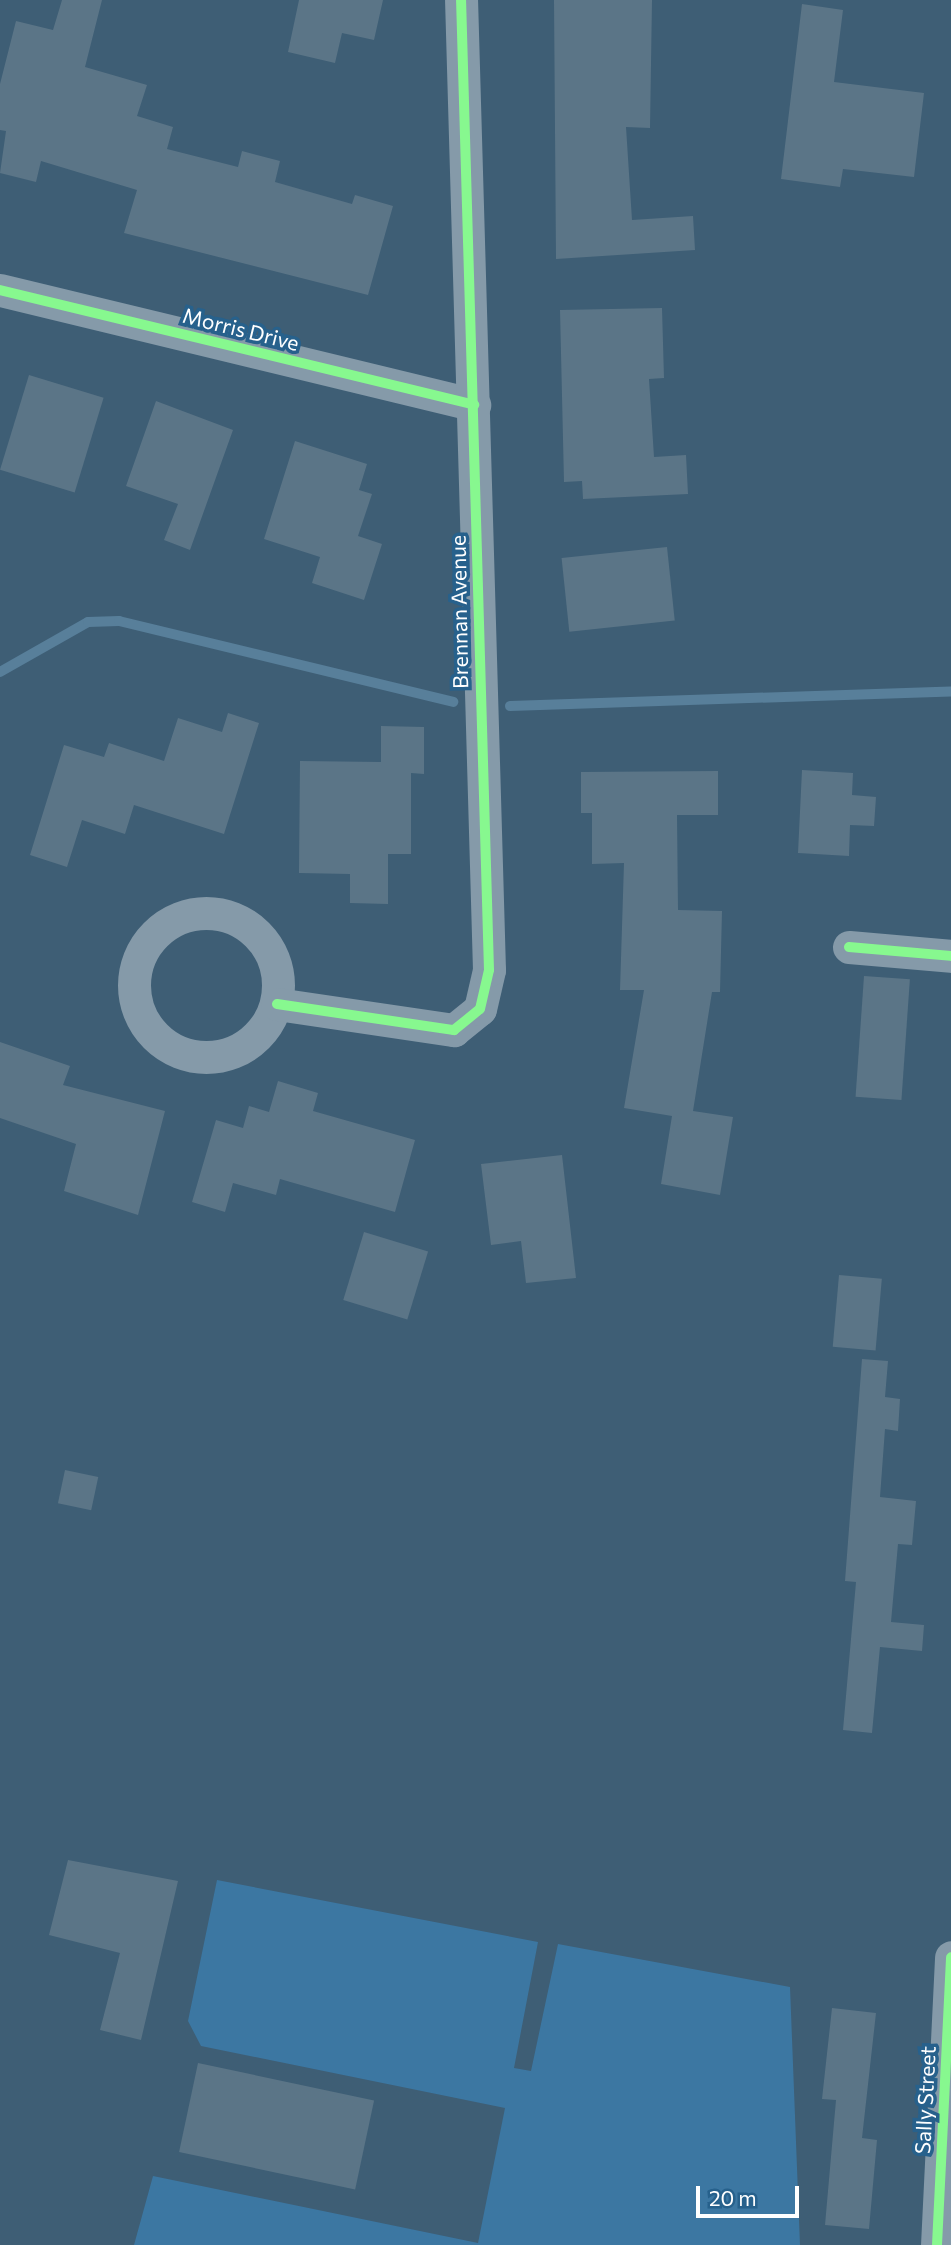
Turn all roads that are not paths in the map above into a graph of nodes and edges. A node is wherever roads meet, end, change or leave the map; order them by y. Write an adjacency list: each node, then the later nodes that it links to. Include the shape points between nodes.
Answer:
1 (461, 0): 3 (street, Brennan Avenue)
2 (0, 290): 3 (street, Morris Drive)
3 (474, 405): 6 (street, Brennan Avenue, via 490,941 480,1009 454,1030)
4 (849, 947): 5 (street)
5 (951, 956)
6 (277, 1004): 6 (street, via 270,950 232,917 182,916 153,934 136,964 136,1005 145,1024 187,1054 238,1050 255,1039)
7 (951, 1957): 8 (street, Sally Street)
8 (937, 2245)

